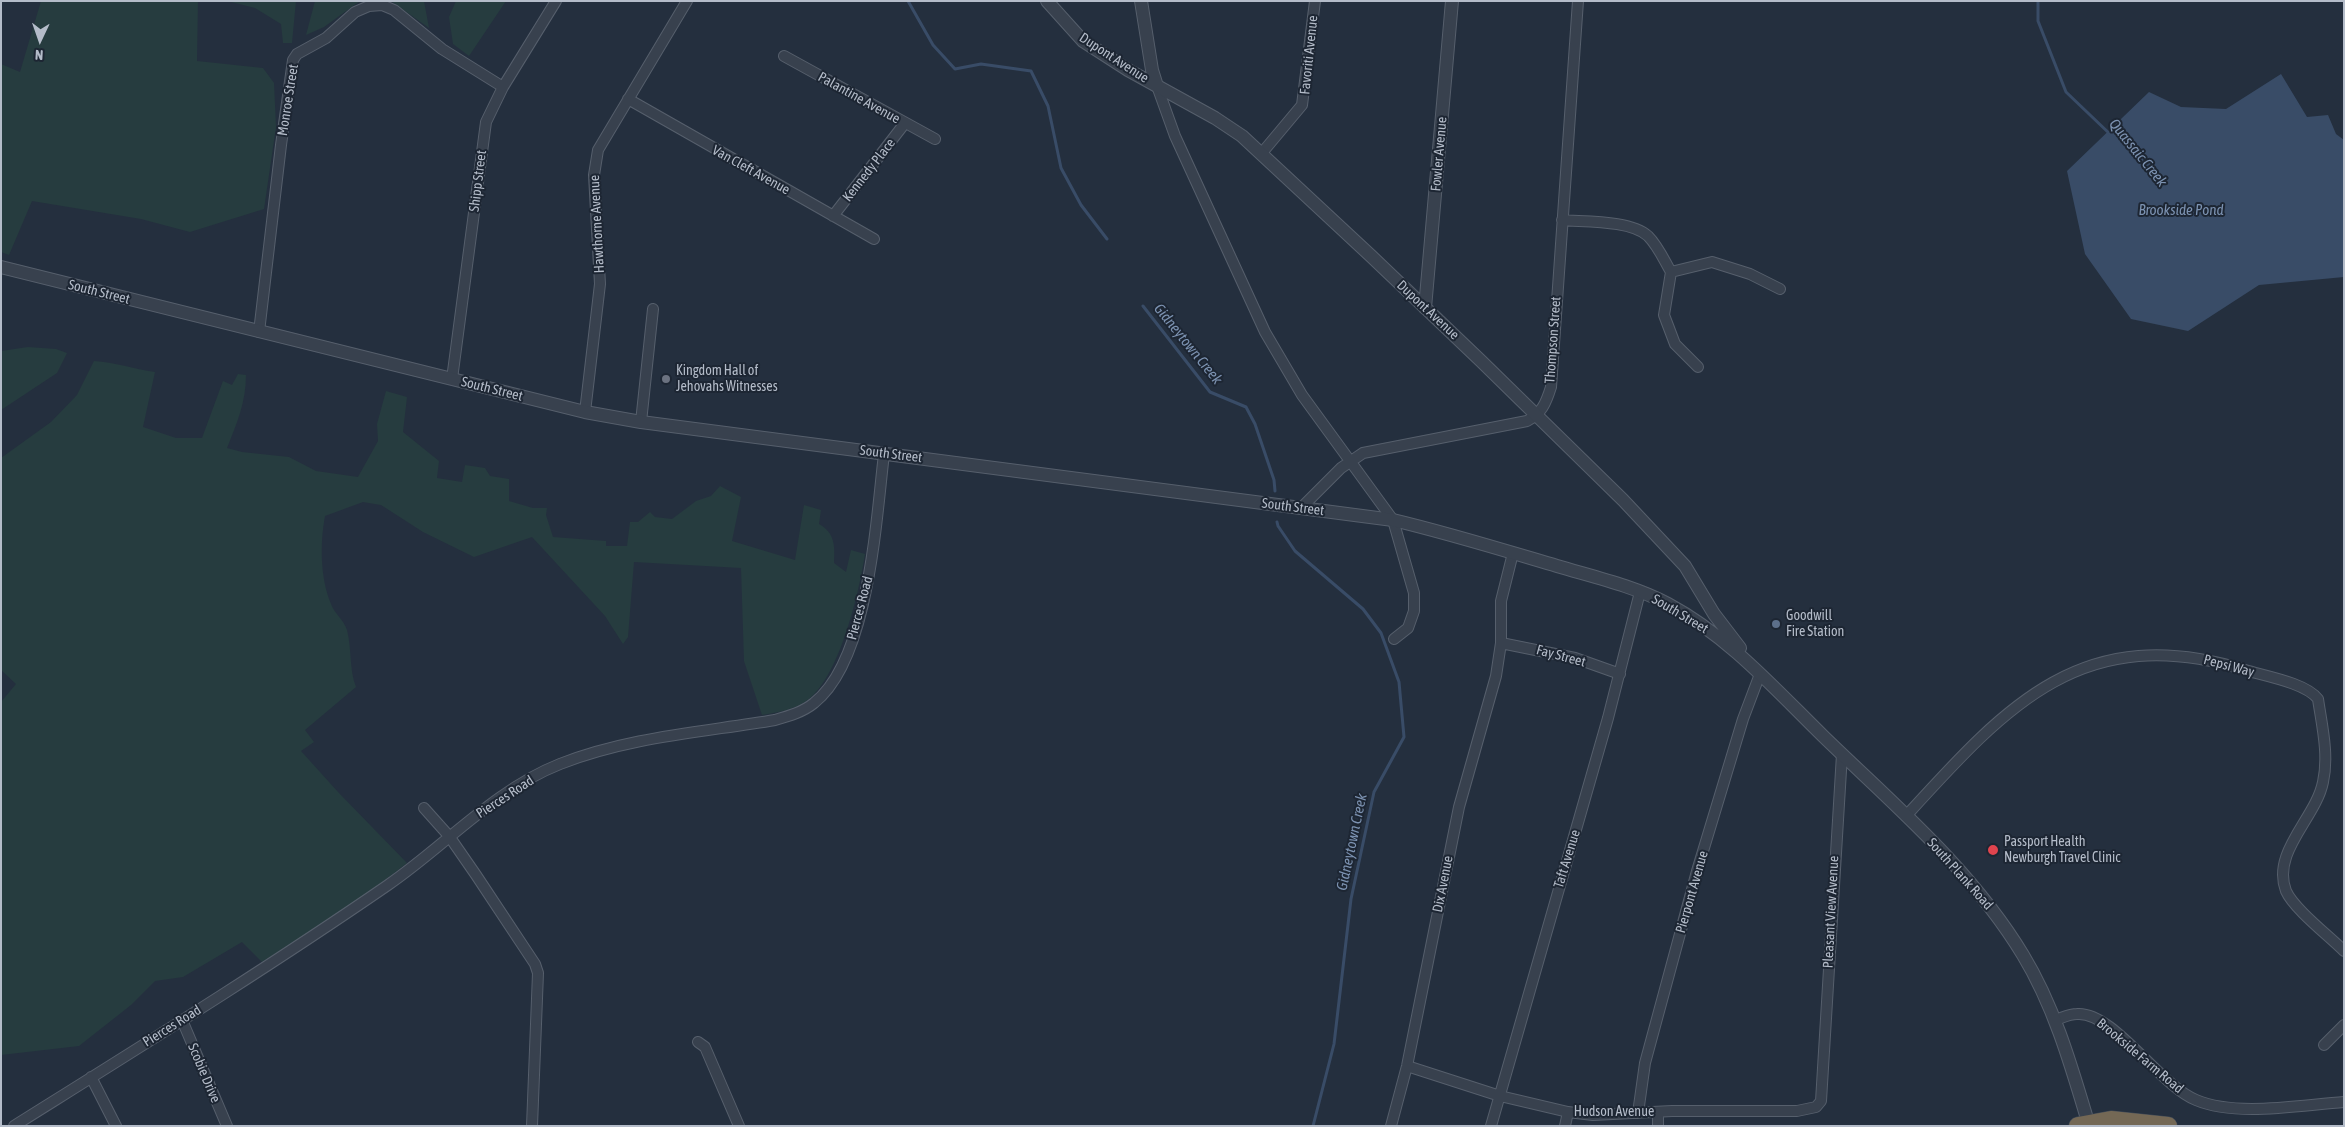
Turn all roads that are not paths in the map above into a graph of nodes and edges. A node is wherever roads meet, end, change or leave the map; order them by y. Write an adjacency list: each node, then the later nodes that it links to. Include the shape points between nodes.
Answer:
1 (556, 1): 10 (street, Shipp Street)
2 (687, 1): 11 (street, Hawthorne Avenue)
3 (1047, 1): 9 (street, Dupont Avenue, via 1083,41)
4 (1141, 1): 9 (street, via 1152,70)
5 (1315, 1): 14 (street, Favoriti Avenue, via 1302,105)
6 (1452, 1): 21 (street, Fowler Avenue)
7 (1578, 1): 16 (street, Thompson Street)
8 (784, 56): 12 (street, Palantine Avenue)
9 (1158, 86): 14 (street, Dupont Avenue, via 1215,118); 30 (street, via 1174,136 1265,332 1302,395)
10 (504, 87): 23 (street, Monroe Street, via 442,49 394,10 382,5 355,12 326,38 297,54 293,60 281,145); 25 (street, Shipp Street, via 486,122)
11 (628, 99): 15 (street, Van Cleft Avenue); 26 (street, Hawthorne Avenue, via 595,160 600,284)
12 (905, 123): 13 (street, Palantine Avenue); 15 (street, Kennedy Place)
13 (935, 139)
14 (1261, 154): 21 (street, Dupont Avenue)
15 (833, 216): 17 (street, Van Cleft Avenue)
16 (1562, 220): 19 (street, via 1638,229 1656,244); 27 (street, Thompson Street, via 1551,387 1546,402)
17 (874, 240)
18 (1, 268): 23 (street, South Street)
19 (1672, 272): 20 (street, via 1712,262 1750,274); 24 (street, via 1664,315 1675,344)
20 (1780, 289)
21 (1425, 308): 27 (street, Dupont Avenue)
22 (653, 309): 28 (street)
23 (259, 332): 25 (street, South Street)
24 (1698, 366)
25 (452, 379): 26 (street, South Street)
26 (585, 412): 28 (street, South Street)
27 (1535, 416): 30 (street, via 1527,421 1363,453); 38 (street, Dupont Avenue, via 1623,500 1685,566 1714,614)
28 (641, 422): 29 (street, South Street)
29 (884, 454): 31 (street, South Street); 42 (street, Pierces Road, via 870,574 859,624 838,673 813,704 775,720 585,755 558,765 515,789)
30 (1349, 462): 31 (street); 32 (street)
31 (1302, 508): 32 (street, South Street)
32 (1393, 520): 33 (street, South Street); 35 (street, via 1414,593 1414,611 1408,628)
33 (1513, 553): 34 (street, South Street); 36 (street, Dix Avenue, via 1501,601)
34 (1640, 592): 37 (street, Taft Avenue); 38 (street, South Street, via 1698,622)
35 (1394, 639)
36 (1501, 644): 37 (street, Fay Street, via 1575,658); 49 (street, Dix Avenue, via 1496,676 1459,807)
37 (1620, 674): 52 (street, Taft Avenue)
38 (1760, 674): 39 (street, South Plank Road); 56 (street, Pierpont Avenue, via 1697,871 1645,1063)
39 (1842, 754): 41 (street, South Plank Road); 50 (street, Pleasant View Avenue)
40 (424, 808): 42 (street)
41 (1906, 816): 43 (street, Pepsi Way, via 2012,709 2038,689 2087,666 2118,658 2151,654 2221,662 2313,692 2318,699 2326,756 2323,783 2291,846 2283,880 2287,893 2305,915); 45 (street, South Plank Road, via 1941,849 2001,921 2024,957)
42 (448, 836): 44 (street, Pierces Road, via 391,883); 61 (street, via 530,954 538,973)
43 (2344, 952)
44 (182, 1020): 51 (street, Pierces Road); 60 (street, Scobie Drive)
45 (2055, 1020): 53 (street, Brookside Farm Road, via 2078,1013 2091,1016 2129,1044 2174,1088 2213,1106 2239,1109); 57 (street, South Plank Road, via 2070,1060)
46 (2344, 1025): 48 (street)
47 (698, 1042): 62 (street, via 706,1047)
48 (2324, 1045)
49 (1407, 1066): 52 (street, Hudson Avenue); 63 (street, Dix Avenue)
50 (1823, 1069): 55 (street, Hudson Avenue, via 1821,1101 1810,1110)
51 (91, 1077): 58 (street, Pierces Road); 59 (street)
52 (1500, 1096): 54 (street, Hudson Avenue); 64 (street, Taft Avenue)
53 (2344, 1102)
54 (1568, 1112): 56 (street, Hudson Avenue, via 1592,1115); 65 (street)
55 (1658, 1112): 56 (street, Hudson Avenue); 66 (street)
56 (1638, 1113)
57 (2083, 1124): 67 (highway, via 2111,1120)
58 (14, 1126)
59 (116, 1126)
60 (227, 1126)
61 (532, 1126)
62 (738, 1126)
63 (1391, 1126)
64 (1491, 1126)
65 (1565, 1126)
66 (1658, 1126)
67 (2168, 1126)

